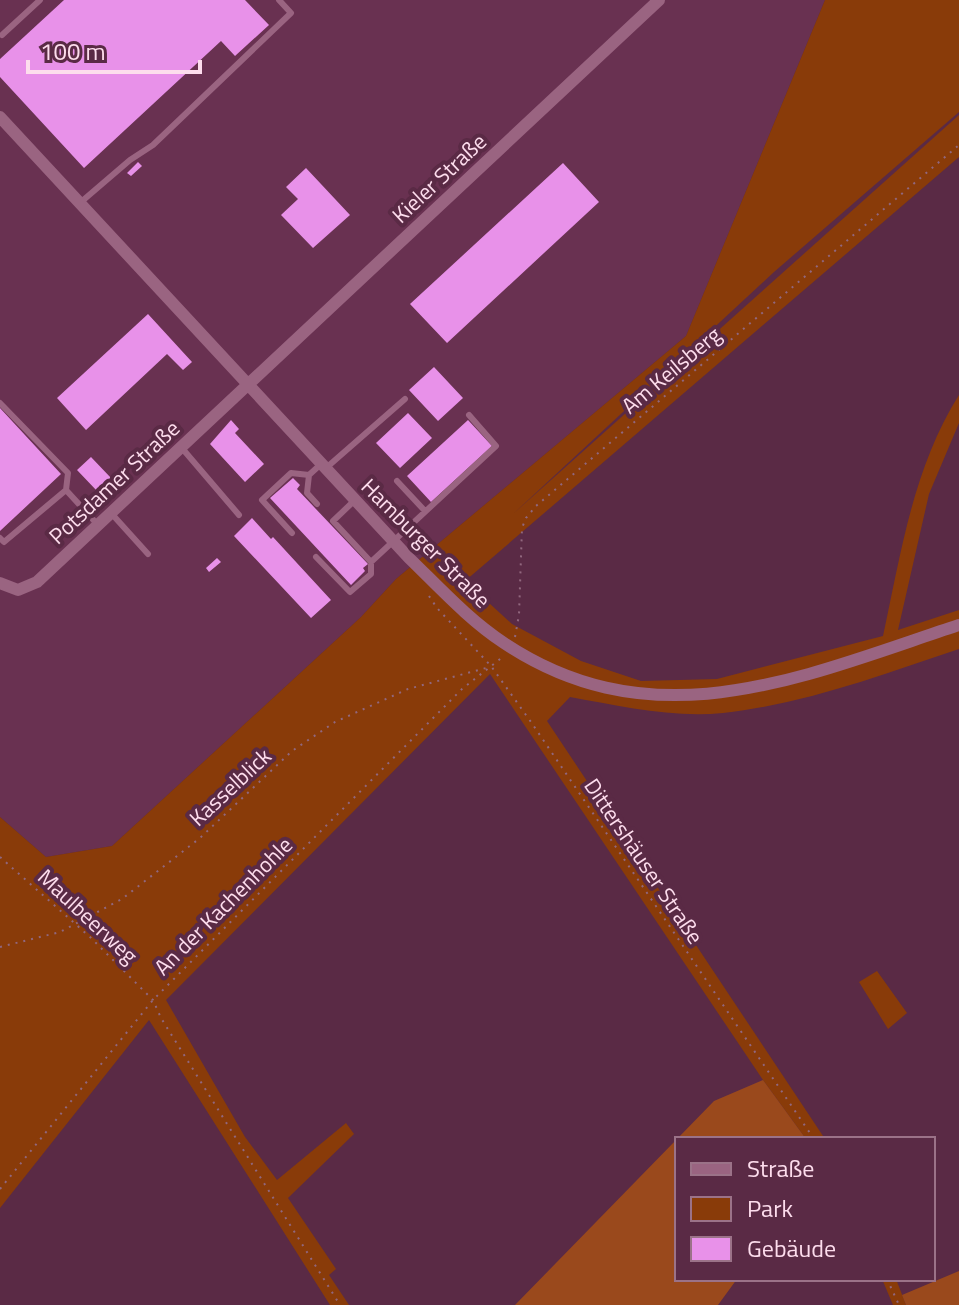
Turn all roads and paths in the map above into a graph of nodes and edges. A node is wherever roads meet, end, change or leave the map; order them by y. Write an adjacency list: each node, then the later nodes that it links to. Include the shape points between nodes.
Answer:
1 (40, 0): 4 (lane)
2 (279, 0): 8 (lane, via 291,13 153,145)
3 (659, 0): 9 (street, Kieler Straße)
4 (31, 3): 5 (lane)
5 (2, 35)
6 (0, 117): 8 (street, Hamburger Straße)
7 (959, 145): 33 (path, Am Keilsberg, via 536,506 522,528 519,615)
8 (81, 203): 9 (street, Hamburger Straße)
9 (248, 384): 13 (street, Potsdamer Straße); 14 (street, Hamburger Straße)
10 (405, 399): 14 (lane)
11 (0, 403): 17 (lane, via 68,473)
12 (469, 415): 20 (lane, via 496,446)
13 (181, 447): 21 (street, Potsdamer Straße); 22 (lane)
14 (323, 466): 15 (lane); 18 (street, Hamburger Straße)
15 (309, 475): 19 (lane, via 307,493); 24 (lane, via 291,473 262,500)
16 (397, 481): 20 (lane)
17 (66, 490): 23 (lane); 25 (lane, via 4,542)
18 (355, 500): 26 (street, Hamburger Straße); 29 (lane, via 333,521)
19 (317, 504)
20 (425, 511): 26 (lane)
21 (111, 513): 23 (street, Potsdamer Straße); 27 (lane)
22 (239, 515)
23 (98, 525): 30 (street, Potsdamer Straße, via 37,582 18,590)
24 (292, 533)
25 (0, 538)
26 (394, 542): 29 (lane); 33 (street, Hamburger Straße, via 475,622)
27 (148, 554)
28 (316, 557): 29 (lane, via 350,592 371,574)
29 (371, 562)
30 (0, 583)
31 (437, 608): 34 (path, Dittershäuser Straße)
32 (959, 625): 33 (street, Hamburger Straße, via 790,679 704,696 608,689)
33 (511, 647): 34 (path)
34 (491, 666): 36 (path, Kasselblick, via 408,689 335,722 292,751 162,870); 38 (path, An der Kachenhohle); 39 (path, Dittershäuser Straße)
35 (0, 857): 36 (path, Maulbeerweg)
36 (76, 925): 37 (path, Kasselblick); 38 (path, Maulbeerweg)
37 (0, 947)
38 (153, 1000): 40 (path, An der Kachenhohle); 42 (path, Maulbeerweg)
39 (813, 1137)
40 (0, 1189)
41 (888, 1281): 43 (path)
42 (340, 1305)
43 (899, 1305)

